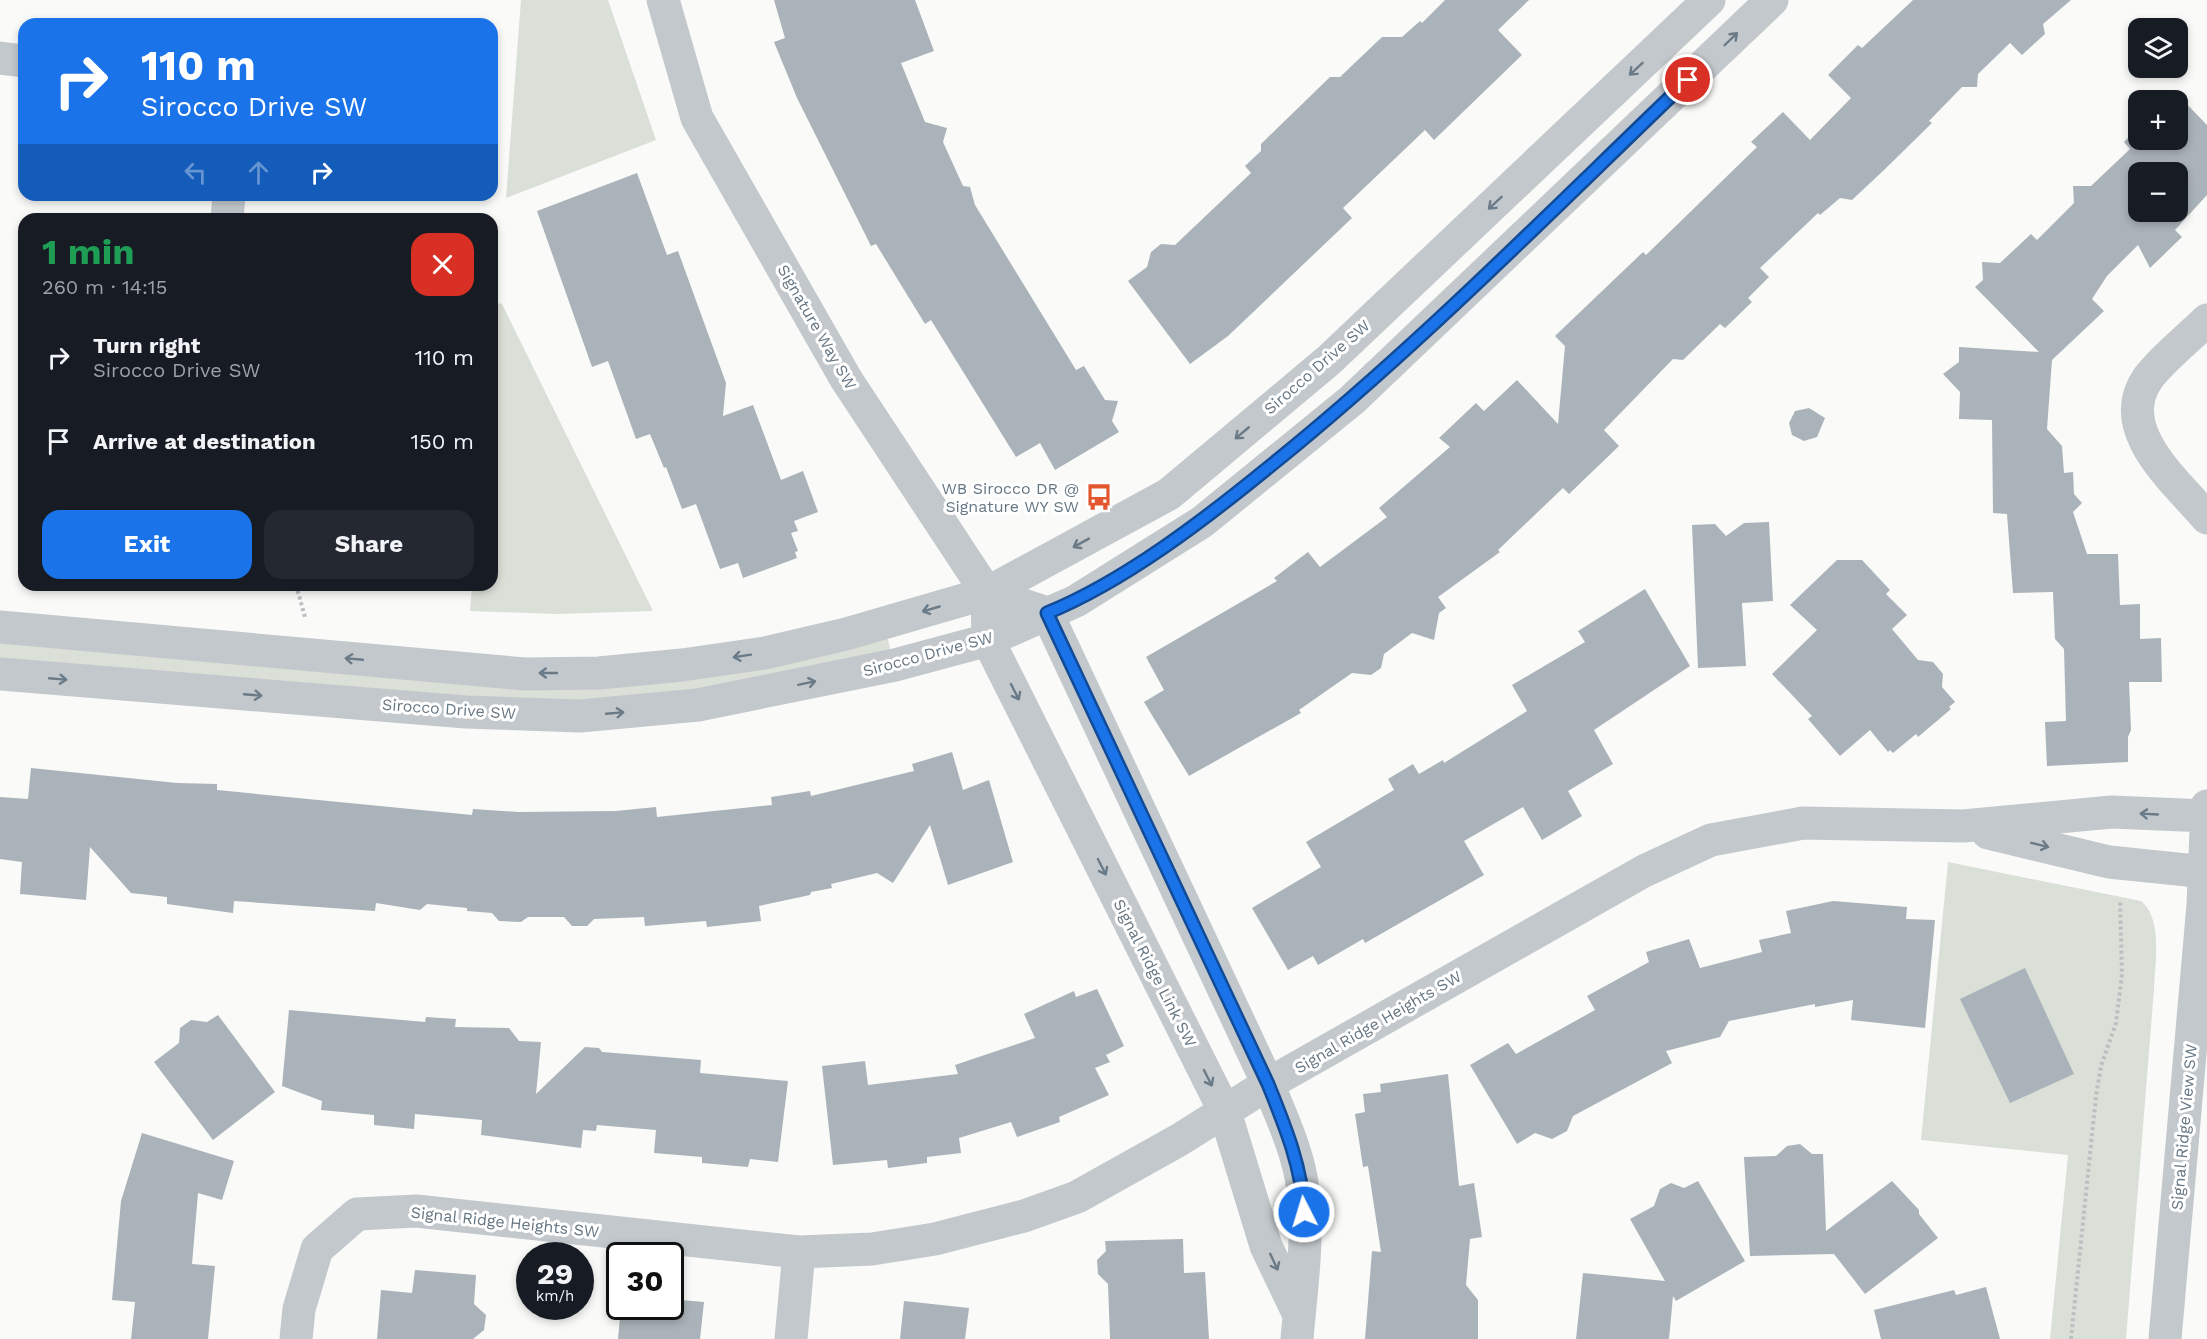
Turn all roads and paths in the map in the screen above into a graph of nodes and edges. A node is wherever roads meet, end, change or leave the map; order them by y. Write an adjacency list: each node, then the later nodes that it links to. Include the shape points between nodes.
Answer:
1 (663, 0): 8 (street, Signature Way SW, via 697,118 846,379)
2 (1709, 0): 8 (street, Sirocco Drive SW, one-way to 8, via 1329,360 1169,494)
3 (1772, 0): 9 (street, Sirocco Drive SW, one-way to 3, via 1076,601 1202,522 1352,400)
4 (0, 58): 5 (street)
5 (18, 60)
6 (2207, 320): 7 (street, via 2149,378 2137,408 2144,442)
7 (2207, 518)
8 (987, 593): 9 (street); 10 (street, Sirocco Drive SW, one-way to 10, via 765,653 599,673 525,674); 11 (street)
9 (1047, 613): 11 (street, Sirocco Drive SW); 17 (street, Signal Ridge Link SW)
10 (0, 627)
11 (988, 640): 12 (street, Sirocco Drive SW, one-way to 11, via 466,712 580,716 698,705 895,665); 18 (street, Signal Ridge Link SW, one-way to 18)
12 (0, 674)
13 (2206, 813): 14 (street, Signal Ridge Heights SW, one-way to 14, via 2112,812); 16 (street, Signal Ridge View SW)
14 (1963, 826): 15 (street, Signal Ridge Heights SW, one-way to 15); 17 (street, Signal Ridge Heights SW, via 1803,823 1711,840 1644,871)
15 (2124, 864): 16 (street, Signal Ridge Heights SW); 23 (path, via 2120,901 2122,974 2116,1023 2096,1095)
16 (2206, 872): 24 (street, Signal Ridge View SW)
17 (1268, 1084): 18 (street, Signal Ridge Heights SW); 20 (street, Signal Ridge Link SW, via 1292,1146 1303,1189 1305,1235)
18 (1225, 1112): 19 (street, Signal Ridge Heights SW, via 1077,1197 1024,1216 935,1239 872,1249); 20 (street, Signal Ridge Link SW, one-way to 20, via 1266,1246)
19 (799, 1252): 21 (street, Signal Ridge Heights SW, via 416,1211 357,1214 317,1249 299,1309); 22 (street)
20 (1298, 1327)
21 (296, 1339)
22 (791, 1339)
23 (2071, 1339)
24 (2165, 1339)

